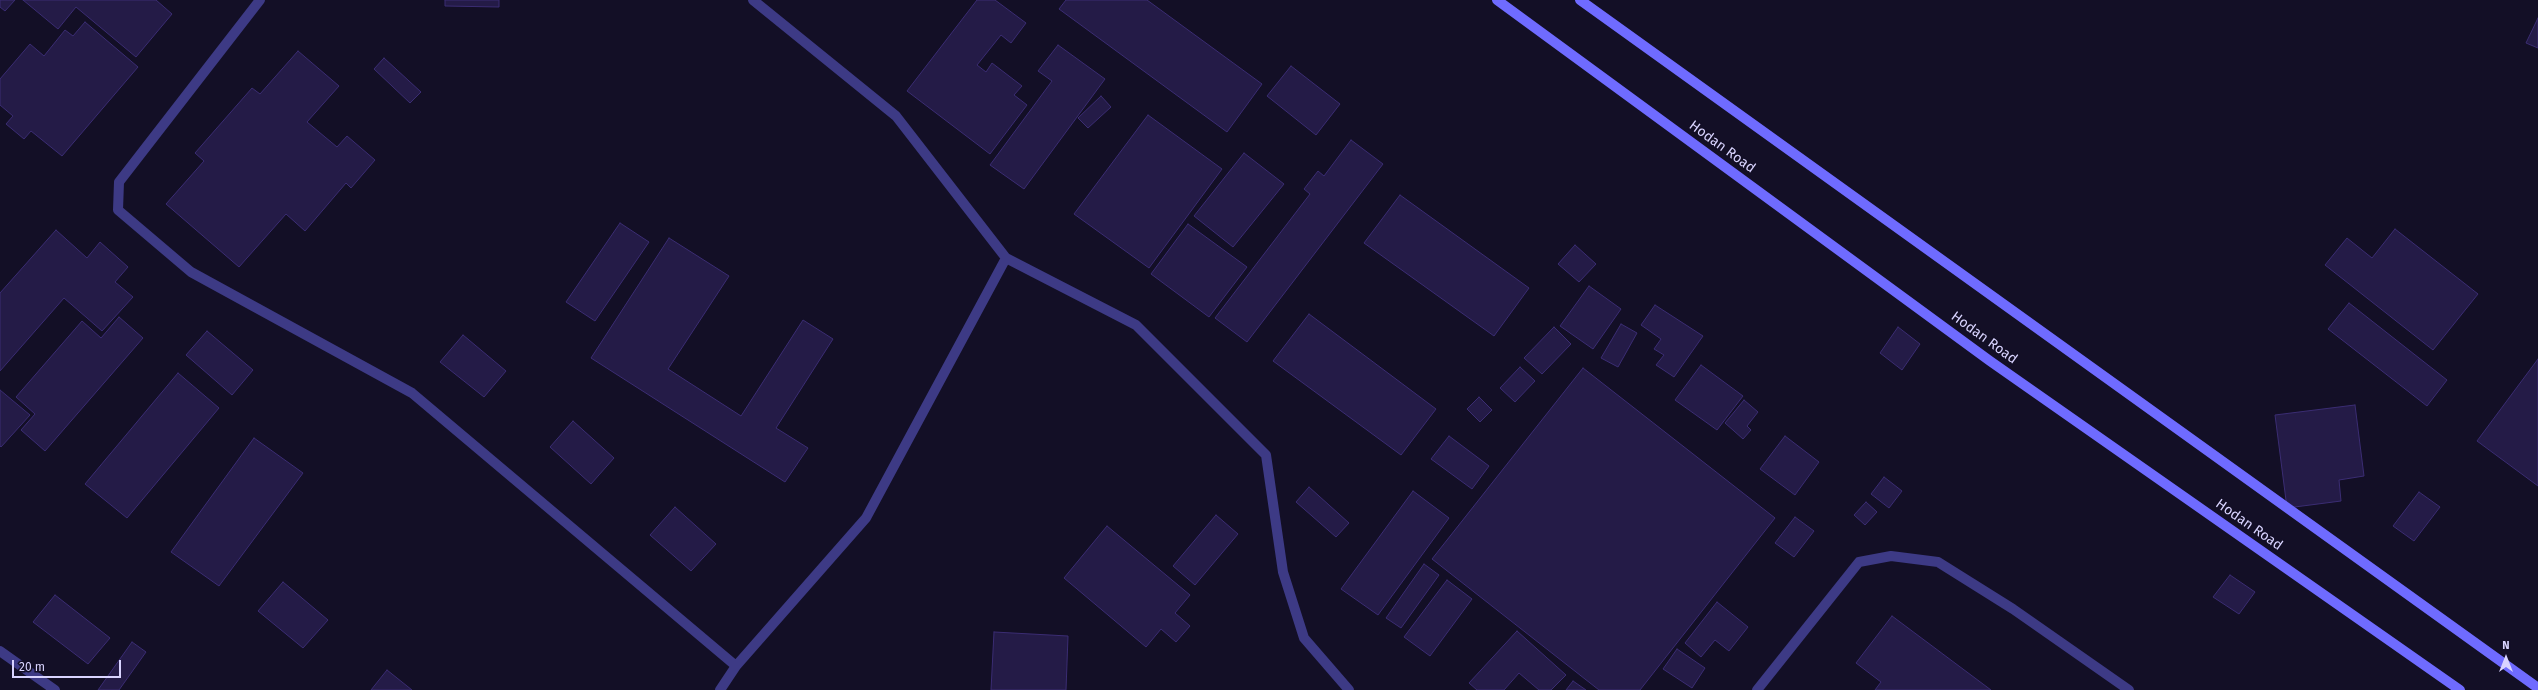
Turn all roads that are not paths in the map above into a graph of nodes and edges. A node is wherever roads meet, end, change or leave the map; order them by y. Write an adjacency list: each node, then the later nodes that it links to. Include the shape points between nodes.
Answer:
1 (260, 0): 7 (lane, via 119,182 118,210 191,272 412,393)
2 (753, 0): 5 (lane, via 896,116)
3 (1497, 0): 14 (main road, Hodan Road, via 1990,361)
4 (1580, 0): 8 (main road)
5 (1006, 258): 7 (lane, via 866,518); 11 (lane, via 1136,325 1266,455 1283,572 1304,638)
6 (0, 651): 9 (lane)
7 (736, 666): 10 (lane)
8 (2538, 688)
9 (54, 690)
10 (720, 690)
11 (1349, 690)
12 (1757, 690): 13 (lane, via 1859,562 1891,556 1938,562 2013,609)
13 (2130, 690)
14 (2460, 690)

